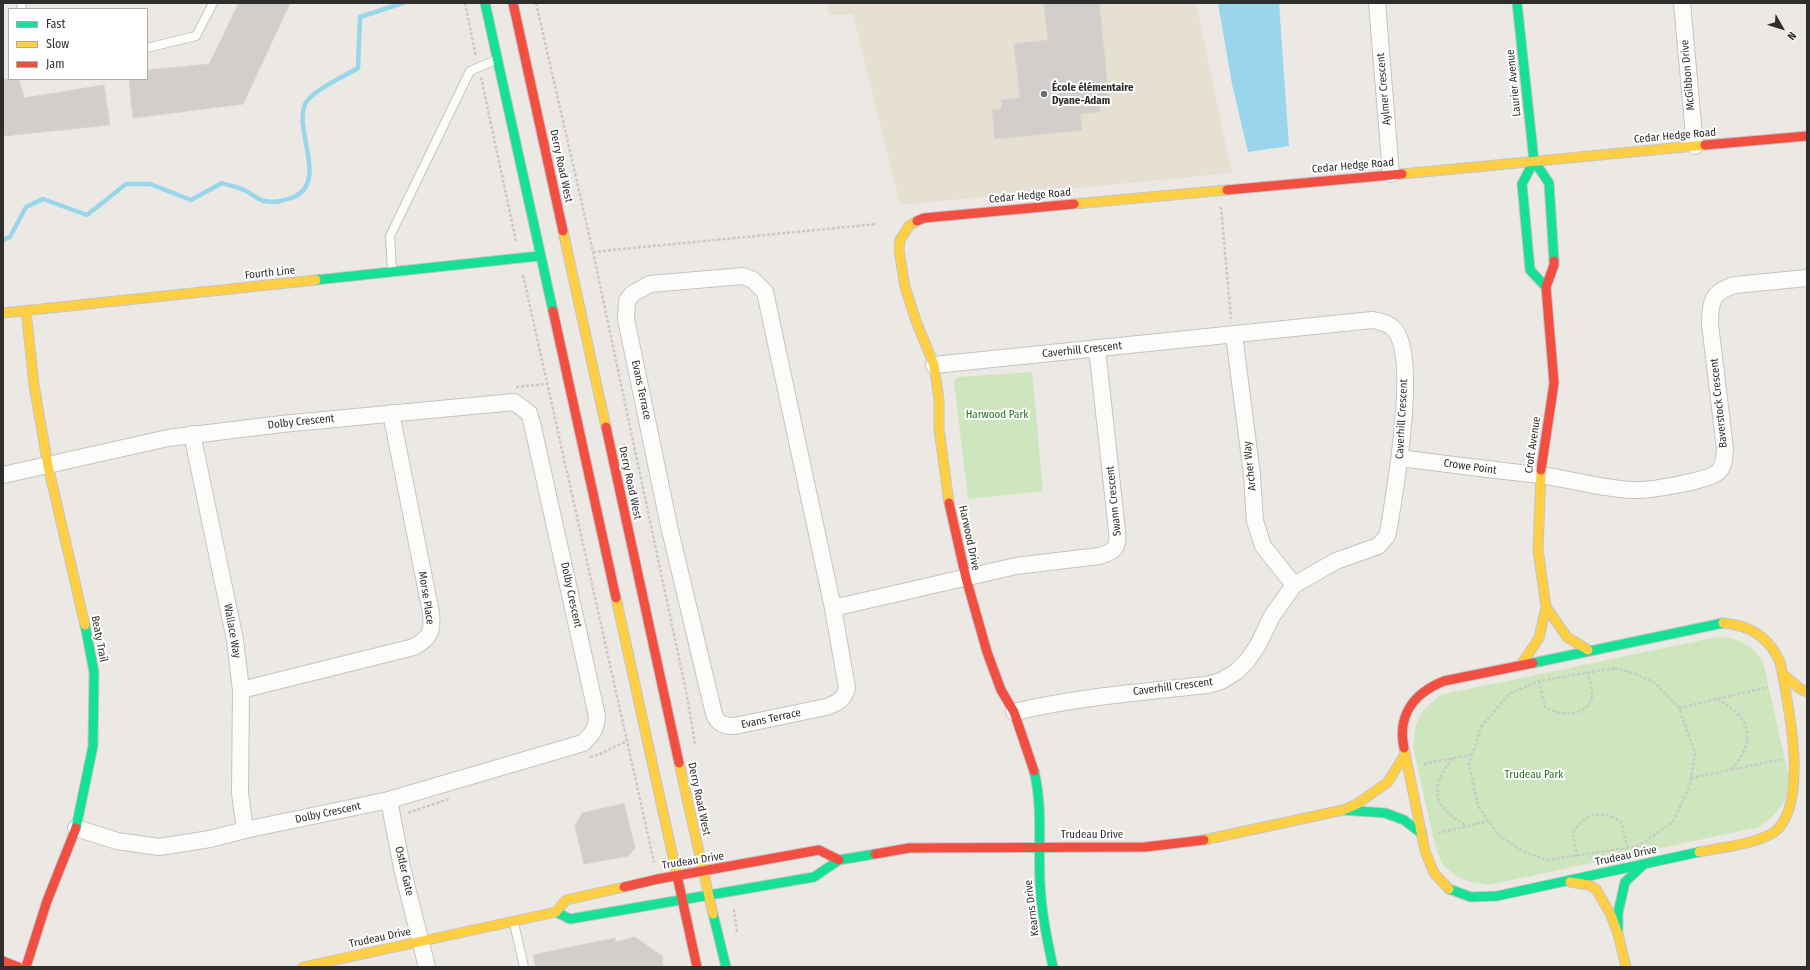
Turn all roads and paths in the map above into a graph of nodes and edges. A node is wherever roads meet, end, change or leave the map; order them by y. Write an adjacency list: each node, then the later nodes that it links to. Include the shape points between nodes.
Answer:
1 (213, 3): 9 (lane, via 196,36)
2 (465, 3): 11 (path)
3 (485, 3): 10 (street)
4 (513, 3): 78 (street, Derry Road West)
5 (536, 3): 20 (path)
6 (1377, 3): 15 (street, Aylmer Crescent)
7 (1517, 3): 14 (street, Laurier Avenue)
8 (1682, 3): 13 (street, McGibbon Drive)
9 (148, 48)
10 (497, 60): 11 (lane); 21 (street)
11 (479, 68): 19 (path); 23 (lane, via 470,71 390,236)
12 (1807, 136): 13 (street, Cedar Hedge Road)
13 (1695, 146): 14 (street, Cedar Hedge Road)
14 (1534, 161): 15 (street, Cedar Hedge Road); 25 (street, Croft Avenue, via 1549,183 1554,265); 25 (street, via 1522,184 1530,270)
15 (1392, 174): 16 (street, Cedar Hedge Road)
16 (1219, 190): 18 (street, Cedar Hedge Road, via 924,218 913,222); 28 (path)
17 (877, 224): 20 (path)
18 (905, 230): 30 (street, Harwood Drive, via 899,245 905,286)
19 (516, 243)
20 (593, 252): 54 (path, via 688,696)
21 (539, 256): 23 (street, Fourth Line); 79 (street)
22 (522, 271): 31 (path)
23 (392, 272): 26 (street, Fourth Line)
24 (1807, 278): 38 (street, Baverstock Crescent, via 1735,285 1724,288 1714,296 1710,306 1710,324 1725,449 1724,462 1719,471 1702,480 1635,490 1612,489)
25 (1546, 287): 38 (street, Croft Avenue, via 1554,383)
26 (26, 311): 27 (street, Fourth Line); 36 (street, Beaty Trail, via 34,385)
27 (3, 313)
28 (1234, 335): 29 (street, Caverhill Crescent); 35 (street, Caverhill Crescent, via 1372,320 1383,322 1394,329 1400,339 1403,354 1405,392); 40 (street, Archer Way, via 1252,475 1255,521 1262,546)
29 (1097, 348): 30 (street, Caverhill Crescent); 39 (street, Swann Crescent, via 1118,531 1115,549 1109,554 1099,556 1016,566)
30 (934, 365): 39 (street, Harwood Drive, via 944,472)
31 (547, 384): 32 (path, via 516,387); 75 (path)
32 (510, 402): 33 (street, Dolby Crescent); 63 (street, Dolby Crescent, via 520,405 529,412 532,423 597,716 596,727 583,743)
33 (391, 413): 34 (street, Dolby Crescent); 49 (street, Morse Place, via 431,614 432,627 429,636 414,647)
34 (192, 434): 36 (street, Dolby Crescent); 49 (street, Wallace Way, via 235,640)
35 (1400, 458): 38 (street, Crowe Point); 40 (street, Caverhill Crescent, via 1387,536 1374,548 1336,561)
36 (48, 466): 37 (street, Dolby Crescent); 68 (street, Beaty Trail, via 94,672 93,746)
37 (3, 475)
38 (1540, 475): 41 (street, Croft Avenue, via 1538,550)
39 (966, 578): 42 (street); 53 (street, Harwood Drive, via 987,652)
40 (1294, 586): 53 (street, Caverhill Crescent, via 1272,616 1247,661 1236,672 1221,681 1207,686 1083,698)
41 (1546, 607): 43 (street, Croft Avenue, via 1567,637); 44 (street, Croft Avenue, via 1539,638)
42 (833, 608): 42 (street, Evans Terrace, via 848,688 845,697 836,704 826,707 735,726 720,724 715,719 669,526 626,319 627,301 640,288 650,284 743,276 753,280 765,292)
43 (1588, 650): 44 (street, Trudeau Drive); 46 (street, Trudeau Drive, via 1710,625 1735,623 1758,632 1768,640 1776,650)
44 (1522, 665): 56 (street, Trudeau Drive, via 1444,681 1425,690 1410,705 1406,714 1402,735)
45 (1588, 672): 47 (path); 47 (path, via 1592,695 1590,702 1572,714 1557,713 1545,707); 52 (path, via 1615,668 1636,674 1654,683)
46 (1783, 674): 50 (street); 61 (street, Trudeau Drive)
47 (1539, 680): 57 (path, via 1509,694 1481,727)
48 (1769, 687): 51 (path)
49 (241, 690): 69 (street, Wallace Way, via 240,792)
50 (1807, 692)
51 (1717, 699): 52 (path); 60 (path, via 1738,713 1748,729 1748,742)
52 (1679, 708): 62 (path, via 1695,753)
53 (1014, 712): 72 (street, Harwood Drive, via 1032,761 1038,787)
54 (696, 750)
55 (1784, 752): 60 (path, via 1786,759)
56 (1405, 754): 64 (street, Trudeau Drive, via 1388,782 1357,804); 70 (street, Trudeau Drive)
57 (1473, 754): 58 (path); 66 (path, via 1469,765 1478,806)
58 (1453, 758): 59 (path); 67 (path, via 1440,778 1437,787 1438,798 1448,814)
59 (1419, 765)
60 (1731, 770): 62 (path)
61 (1804, 772)
62 (1691, 778): 73 (path, via 1673,822 1638,846)
63 (389, 800): 69 (street, Dolby Crescent); 86 (street, Ostler Gate, via 402,868)
64 (1343, 810): 70 (street, Trudeau Drive, via 1385,813 1404,820); 72 (street, Trudeau Drive, via 1194,842 1145,847)
65 (1795, 817): 77 (street, Trudeau Drive, via 1780,833 1768,837)
66 (1488, 821): 67 (path); 74 (path, via 1498,835 1524,852 1547,860)
67 (1468, 826): 71 (path)
68 (76, 828): 69 (street, Dolby Crescent, via 117,842 159,847 210,839); 89 (street, Beaty Trail, via 47,900)
69 (245, 830)
70 (1422, 834): 80 (street, Trudeau Drive, via 1434,873 1450,889 1460,894 1484,898)
71 (1434, 834)
72 (1040, 846): 76 (street, Trudeau Drive, via 909,848); 95 (street, Kearns Drive, via 1044,926)
73 (1627, 846): 74 (path); 74 (path, via 1621,822 1608,814 1595,815 1585,818 1573,833)
74 (1577, 857)
75 (653, 860)
76 (839, 860): 78 (street, Trudeau Drive, via 819,850); 81 (street, Trudeau Drive, via 814,877)
77 (1643, 865): 80 (street, Trudeau Drive); 85 (street, via 1625,882 1618,913)
78 (703, 872): 79 (street, Trudeau Drive); 81 (street, Derry Road West)
79 (676, 876): 82 (street); 83 (street, Trudeau Drive, via 566,900)
80 (1567, 881): 85 (street, via 1596,889)
81 (709, 896): 82 (street, Trudeau Drive); 94 (street, Derry Road West)
82 (682, 900): 83 (street, Trudeau Drive, via 570,920); 93 (street)
83 (556, 912): 84 (street, Trudeau Drive)
84 (513, 921): 86 (street, Trudeau Drive); 92 (lane)
85 (1618, 934): 96 (street)
86 (421, 942): 90 (street, Trudeau Drive); 91 (street, Ostler Gate)
87 (3, 961): 88 (street)
88 (18, 967)
89 (26, 967)
90 (303, 967)
91 (426, 967)
92 (524, 967)
93 (697, 967)
94 (726, 967)
95 (1053, 967)
96 (1626, 967)

